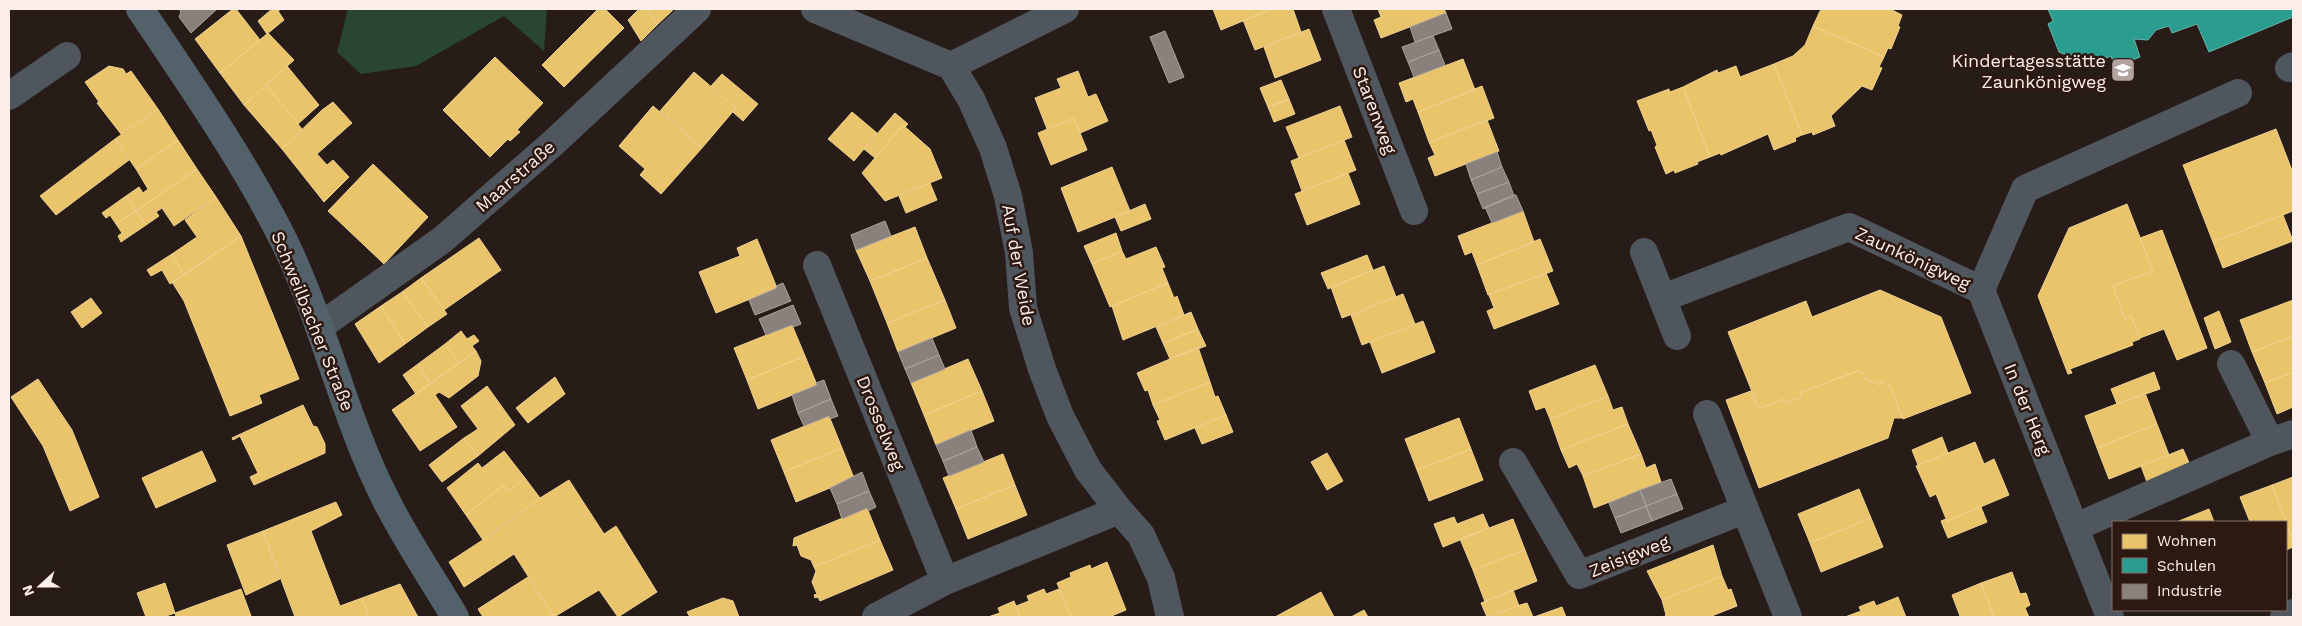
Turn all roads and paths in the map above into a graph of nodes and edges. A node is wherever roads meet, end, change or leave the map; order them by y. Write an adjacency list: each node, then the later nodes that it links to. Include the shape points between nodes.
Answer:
1 (140, 9): 15 (main road, Schweilbacher Straße, via 234,150 285,244)
2 (697, 9): 15 (street, Maarstraße, via 552,144 442,240)
3 (815, 9): 7 (street)
4 (1065, 9): 7 (street)
5 (1336, 9): 10 (street, Starenweg)
6 (67, 56): 9 (street)
7 (951, 66): 21 (street, Auf der Weide, via 992,148 1008,196 1019,253 1022,308 1042,369 1060,416 1088,470)
8 (2238, 93): 13 (street, Zaunkönigweg, via 2026,189)
9 (9, 96)
10 (1414, 211)
11 (1644, 252): 14 (street)
12 (817, 264): 24 (street, Drosselweg)
13 (1981, 290): 14 (street, Zaunkönigweg, via 1850,226); 23 (street, In der Herg)
14 (1663, 298): 16 (street)
15 (319, 328): 27 (main road, Schweilbacher Straße, via 345,403 386,500)
16 (1677, 336)
17 (2231, 364): 19 (street)
18 (1707, 414): 22 (street)
19 (2282, 438): 23 (street)
20 (1514, 462): 22 (street, Zeisigweg, via 1579,575)
21 (1118, 510): 24 (street); 29 (street, Auf der Weide, via 1141,535 1161,578)
22 (1744, 510): 26 (street)
23 (2076, 527): 30 (street, In der Herg)
24 (945, 581): 28 (street)
25 (2293, 613): 31 (street)
26 (1783, 616)
27 (455, 617)
28 (876, 617)
29 (1170, 617)
30 (2110, 617)
31 (2284, 617)

